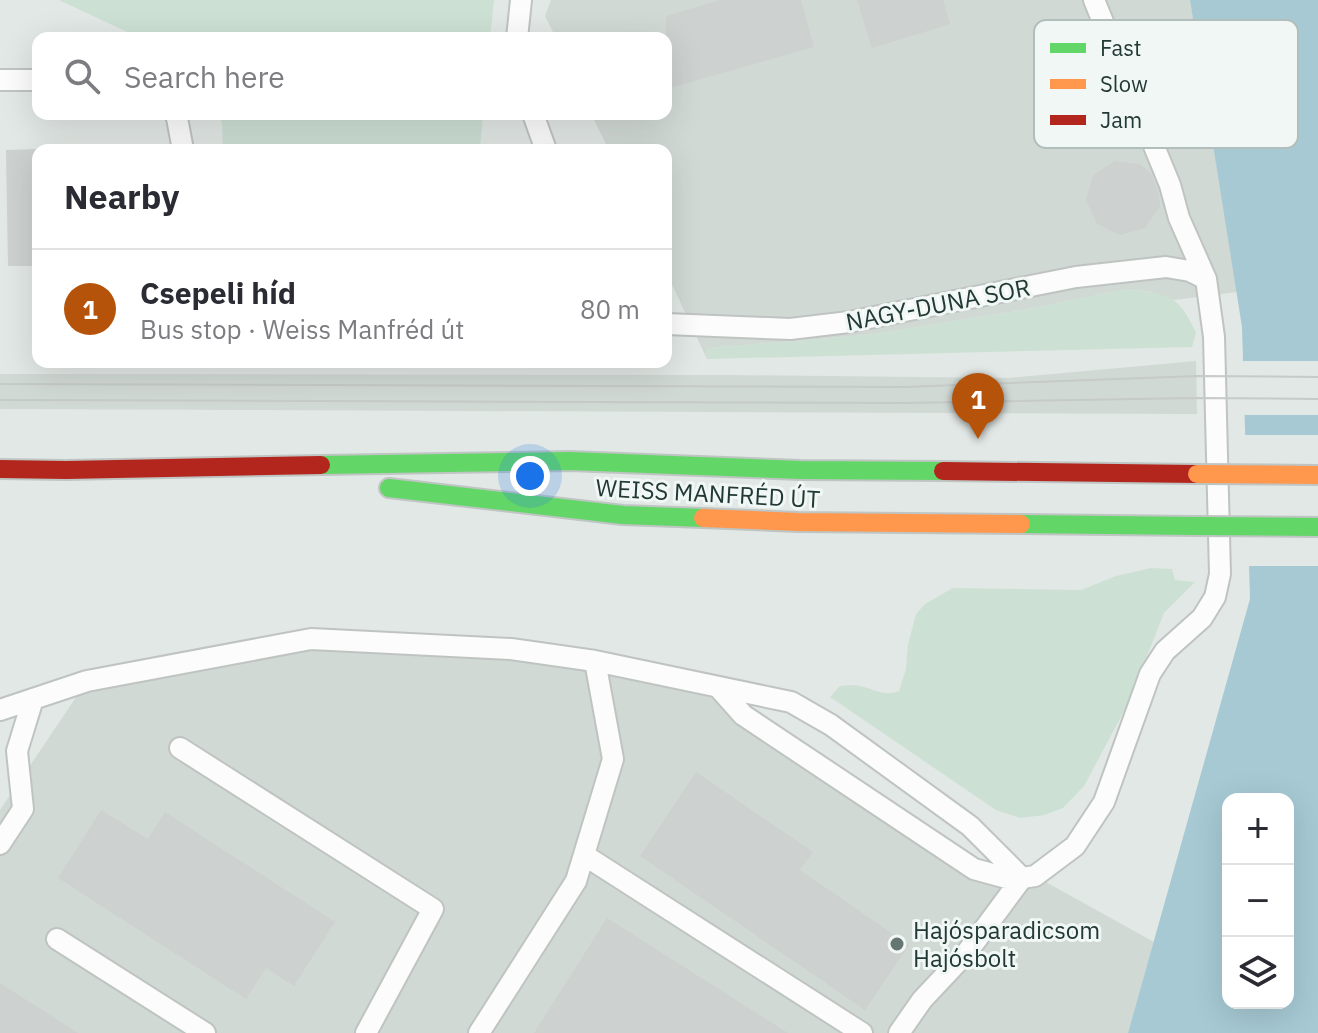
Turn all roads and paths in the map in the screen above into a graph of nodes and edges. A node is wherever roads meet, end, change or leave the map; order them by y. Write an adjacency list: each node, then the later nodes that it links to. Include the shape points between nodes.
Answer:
1 (521, 0): 4 (lane)
2 (1094, 0): 3 (lane)
3 (1102, 20)
4 (518, 32)
5 (0, 80): 6 (lane)
6 (32, 80)
7 (177, 120): 9 (lane)
8 (535, 120): 10 (lane)
9 (181, 144)
10 (544, 144)
11 (1155, 148): 12 (lane)
12 (1206, 279): 13 (lane, NAGY-DUNA SOR, via 1166,267 1076,277 790,329); 29 (lane, via 1214,337 1220,574 1215,597 1150,674 1104,802 1075,846 1035,876)
13 (672, 324)
14 (220, 468): 16 (main road, WEISS MANFRÉD ÚT); 17 (main road, WEISS MANFRÉD ÚT, bridge, via 570,461 800,470); 18 (main road, WEISS MANFRÉD ÚT)
15 (0, 469): 16 (main road, WEISS MANFRÉD ÚT)
16 (66, 470): 20 (lane)
17 (1318, 475)
18 (346, 483)
19 (378, 486): 21 (main road, WEISS MANFRÉD ÚT, bridge, via 623,515)
20 (13, 489)
21 (1318, 527)
22 (595, 661): 23 (lane); 24 (lane, via 511,649 311,639 87,681); 28 (lane, via 613,759)
23 (719, 688): 29 (lane, via 743,715 974,869); 29 (lane, via 791,702 831,725 970,826)
24 (33, 699): 25 (lane); 27 (lane, via 17,751 23,809)
25 (0, 710)
26 (180, 748): 32 (lane, via 433,909)
27 (0, 844)
28 (584, 855): 33 (lane, via 576,881); 34 (lane)
29 (1022, 878): 35 (lane)
30 (57, 939): 31 (lane)
31 (205, 1033)
32 (366, 1033)
33 (479, 1033)
34 (862, 1033)
35 (899, 1033)

